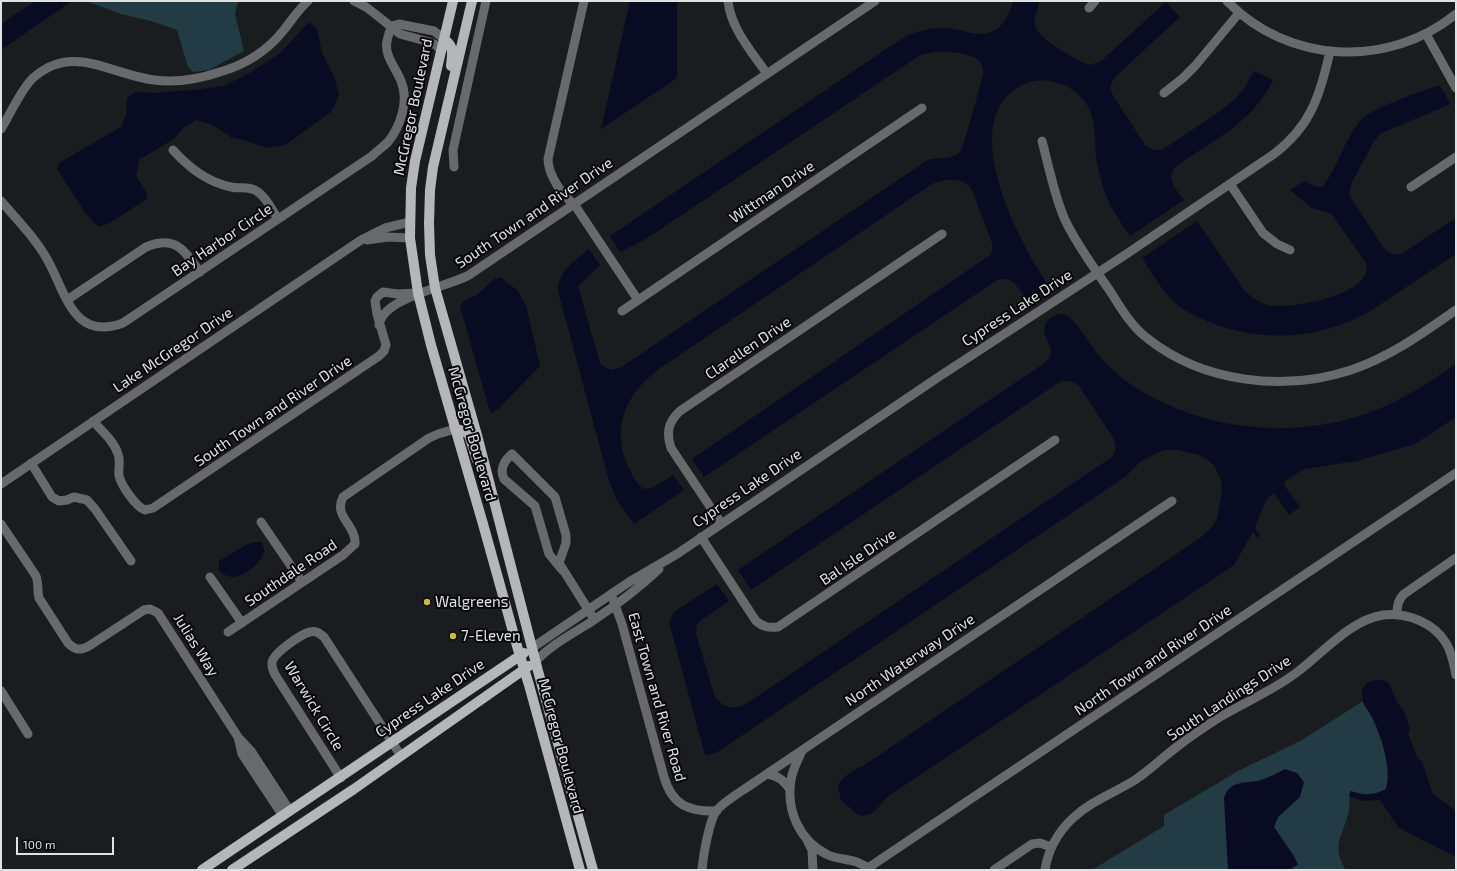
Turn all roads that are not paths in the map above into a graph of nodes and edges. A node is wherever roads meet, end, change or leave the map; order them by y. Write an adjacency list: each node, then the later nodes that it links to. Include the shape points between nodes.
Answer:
1 (308, 1): 22 (street, via 282,32 260,52 231,68 204,77 155,81 122,74 86,62 74,61 53,66 26,86)
2 (354, 1): 12 (street)
3 (453, 1): 14 (main road, McGregor Boulevard)
4 (472, 1): 20 (main road, McGregor Boulevard)
5 (486, 1): 26 (street, via 454,144)
6 (584, 1): 30 (street, via 548,159 551,175 567,200)
7 (728, 1): 17 (street, via 730,15 738,32)
8 (875, 1): 17 (street, South Town and River Drive)
9 (1227, 1): 10 (street)
10 (1239, 13): 16 (street, via 1273,35); 19 (street, via 1195,66)
11 (1456, 14): 13 (street)
12 (391, 26): 14 (street, via 399,24 434,31); 15 (street, via 400,34 429,42); 31 (street, Bay Harbor Circle, via 386,42 389,58 401,80 404,97 403,110 394,133 372,156)
13 (1426, 34): 16 (street, via 1403,44 1372,51); 18 (street)
14 (444, 39): 15 (main road, McGregor Boulevard); 20 (main road, via 452,49)
15 (441, 50): 32 (main road, McGregor Boulevard, via 415,161)
16 (1330, 52): 27 (street, Cypress Lake Drive, via 1320,91 1309,116 1298,131 1274,154)
17 (767, 74): 30 (street, South Town and River Drive)
18 (1456, 88)
19 (1164, 93)
20 (449, 98): 39 (main road, McGregor Boulevard, via 430,190 430,256)
21 (922, 108): 42 (street, Wittman Drive)
22 (1, 129)
23 (1042, 141): 38 (street, via 1065,220)
24 (173, 150): 31 (street, via 201,176 232,187 257,190)
25 (1456, 158): 28 (street)
26 (454, 167)
27 (1230, 184): 36 (street, via 1263,233); 38 (street, Cypress Lake Drive)
28 (1411, 187)
29 (1, 201): 41 (street, Bay Harbor Circle, via 37,242)
30 (574, 204): 39 (street, South Town and River Drive, via 469,275 454,283); 42 (street)
31 (278, 219): 37 (street, Bay Harbor Circle)
32 (410, 222): 34 (main road, McGregor Boulevard); 35 (street, Lake McGregor Drive, via 385,228)
33 (942, 234): 55 (street, Clarellen Drive, via 674,416 668,432 671,448)
34 (410, 238): 35 (street, Lake McGregor Drive); 40 (main road, McGregor Boulevard)
35 (362, 240): 46 (street, Lake McGregor Drive)
36 (1290, 250)
37 (200, 272): 41 (street, Bay Harbor Circle, via 131,319 115,326 99,327 84,321 74,314); 41 (street, via 185,251 166,242 156,243 146,247)
38 (1097, 273): 43 (street, via 1132,324 1159,347 1205,369 1255,380 1305,380 1352,370 1397,349); 55 (street, Cypress Lake Drive, via 955,365)
39 (435, 288): 40 (street, South Town and River Drive); 53 (main road, McGregor Boulevard)
40 (418, 293): 45 (street, South Town and River Drive, via 385,313); 45 (street, via 380,294 375,301); 47 (main road, McGregor Boulevard)
41 (67, 300)
42 (638, 300): 44 (street, Wittman Drive)
43 (1456, 310)
44 (622, 311)
45 (379, 325): 46 (street, South Town and River Drive, via 386,346 379,356 149,510 138,507 134,501 120,478 117,451)
46 (93, 421): 49 (street, Lake McGregor Drive)
47 (455, 429): 53 (main road, via 469,435 488,494); 63 (street, Southdale Road, via 429,438 343,497 340,510 355,536 355,544); 72 (main road, McGregor Boulevard)
48 (1055, 440): 57 (street, Bal Isle Drive, via 778,627 762,626 756,620)
49 (31, 463): 51 (street, Lake McGregor Drive); 60 (street, via 52,497 59,501 74,497 88,500)
50 (1456, 473): 88 (street, North Town and River Drive)
51 (1, 484)
52 (1172, 501): 79 (street, North Waterway Drive)
53 (494, 502): 71 (main road, McGregor Boulevard)
54 (261, 522): 63 (street)
55 (722, 523): 57 (street, Cypress Lake Drive)
56 (1, 524): 85 (street, Julias Way, via 36,576 40,598 73,648 83,649 137,613 155,610 238,737 251,751)
57 (701, 537): 58 (street, Cypress Lake Drive)
58 (677, 554): 64 (street, Cypress Lake Drive); 65 (street, Cypress Lake Drive)
59 (1456, 558): 67 (street, via 1404,594 1399,599)
60 (131, 561)
61 (563, 571): 61 (street, via 559,563 566,534 556,497 512,454 504,465 502,475 535,506 549,554); 66 (street)
62 (210, 577): 69 (street)
63 (302, 582): 69 (street, Southdale Road)
64 (611, 594): 65 (street, East Town and River Road); 66 (street, Cypress Lake Drive)
65 (616, 605): 68 (street, Cypress Lake Drive); 84 (street, East Town and River Road, via 669,792 674,799 688,808)
66 (588, 610): 68 (street); 71 (street, Cypress Lake Drive)
67 (1397, 615): 75 (street, South Landings Drive, via 1422,622 1441,637 1450,651); 87 (street, South Landings Drive, via 1375,617 1352,628 1275,688 1220,718 1179,745 1136,779 1089,806 1067,824)
68 (594, 620): 73 (street, Cypress Lake Drive, via 549,649)
69 (242, 623): 70 (street, Southdale Road)
70 (228, 632)
71 (532, 648): 72 (main road, Cypress Lake Drive); 73 (main road, McGregor Boulevard)
72 (520, 656): 74 (main road, McGregor Boulevard); 78 (main road, Cypress Lake Drive)
73 (536, 661): 74 (main road, Cypress Lake Drive); 92 (main road, McGregor Boulevard)
74 (524, 669): 80 (main road, Cypress Lake Drive); 91 (main road, McGregor Boulevard)
75 (1456, 675)
76 (2, 696): 77 (street)
77 (28, 734)
78 (392, 742): 80 (street, Warwick Circle); 82 (main road, Cypress Lake Drive); 82 (street, Warwick Circle, via 324,637 318,632 304,634 279,651 274,656 273,670)
79 (802, 751): 81 (street, North Waterway Drive); 83 (street, via 794,769)
80 (401, 756): 90 (main road, Cypress Lake Drive)
81 (767, 774): 83 (street, via 776,775); 84 (street, North Waterway Drive)
82 (341, 778): 85 (main road, Cypress Lake Drive)
83 (790, 790): 86 (street, via 793,816)
84 (716, 811): 93 (street, via 705,846)
85 (287, 814): 89 (main road, Cypress Lake Drive)
86 (808, 840): 88 (street, via 828,855 857,862); 94 (street, via 812,850)
87 (1051, 847): 95 (street, via 1040,843 1032,844); 96 (street, South Landings Drive)
88 (867, 869)
89 (202, 870)
90 (232, 870)
91 (580, 870)
92 (593, 870)
93 (702, 870)
94 (813, 870)
95 (994, 870)
96 (1045, 870)

